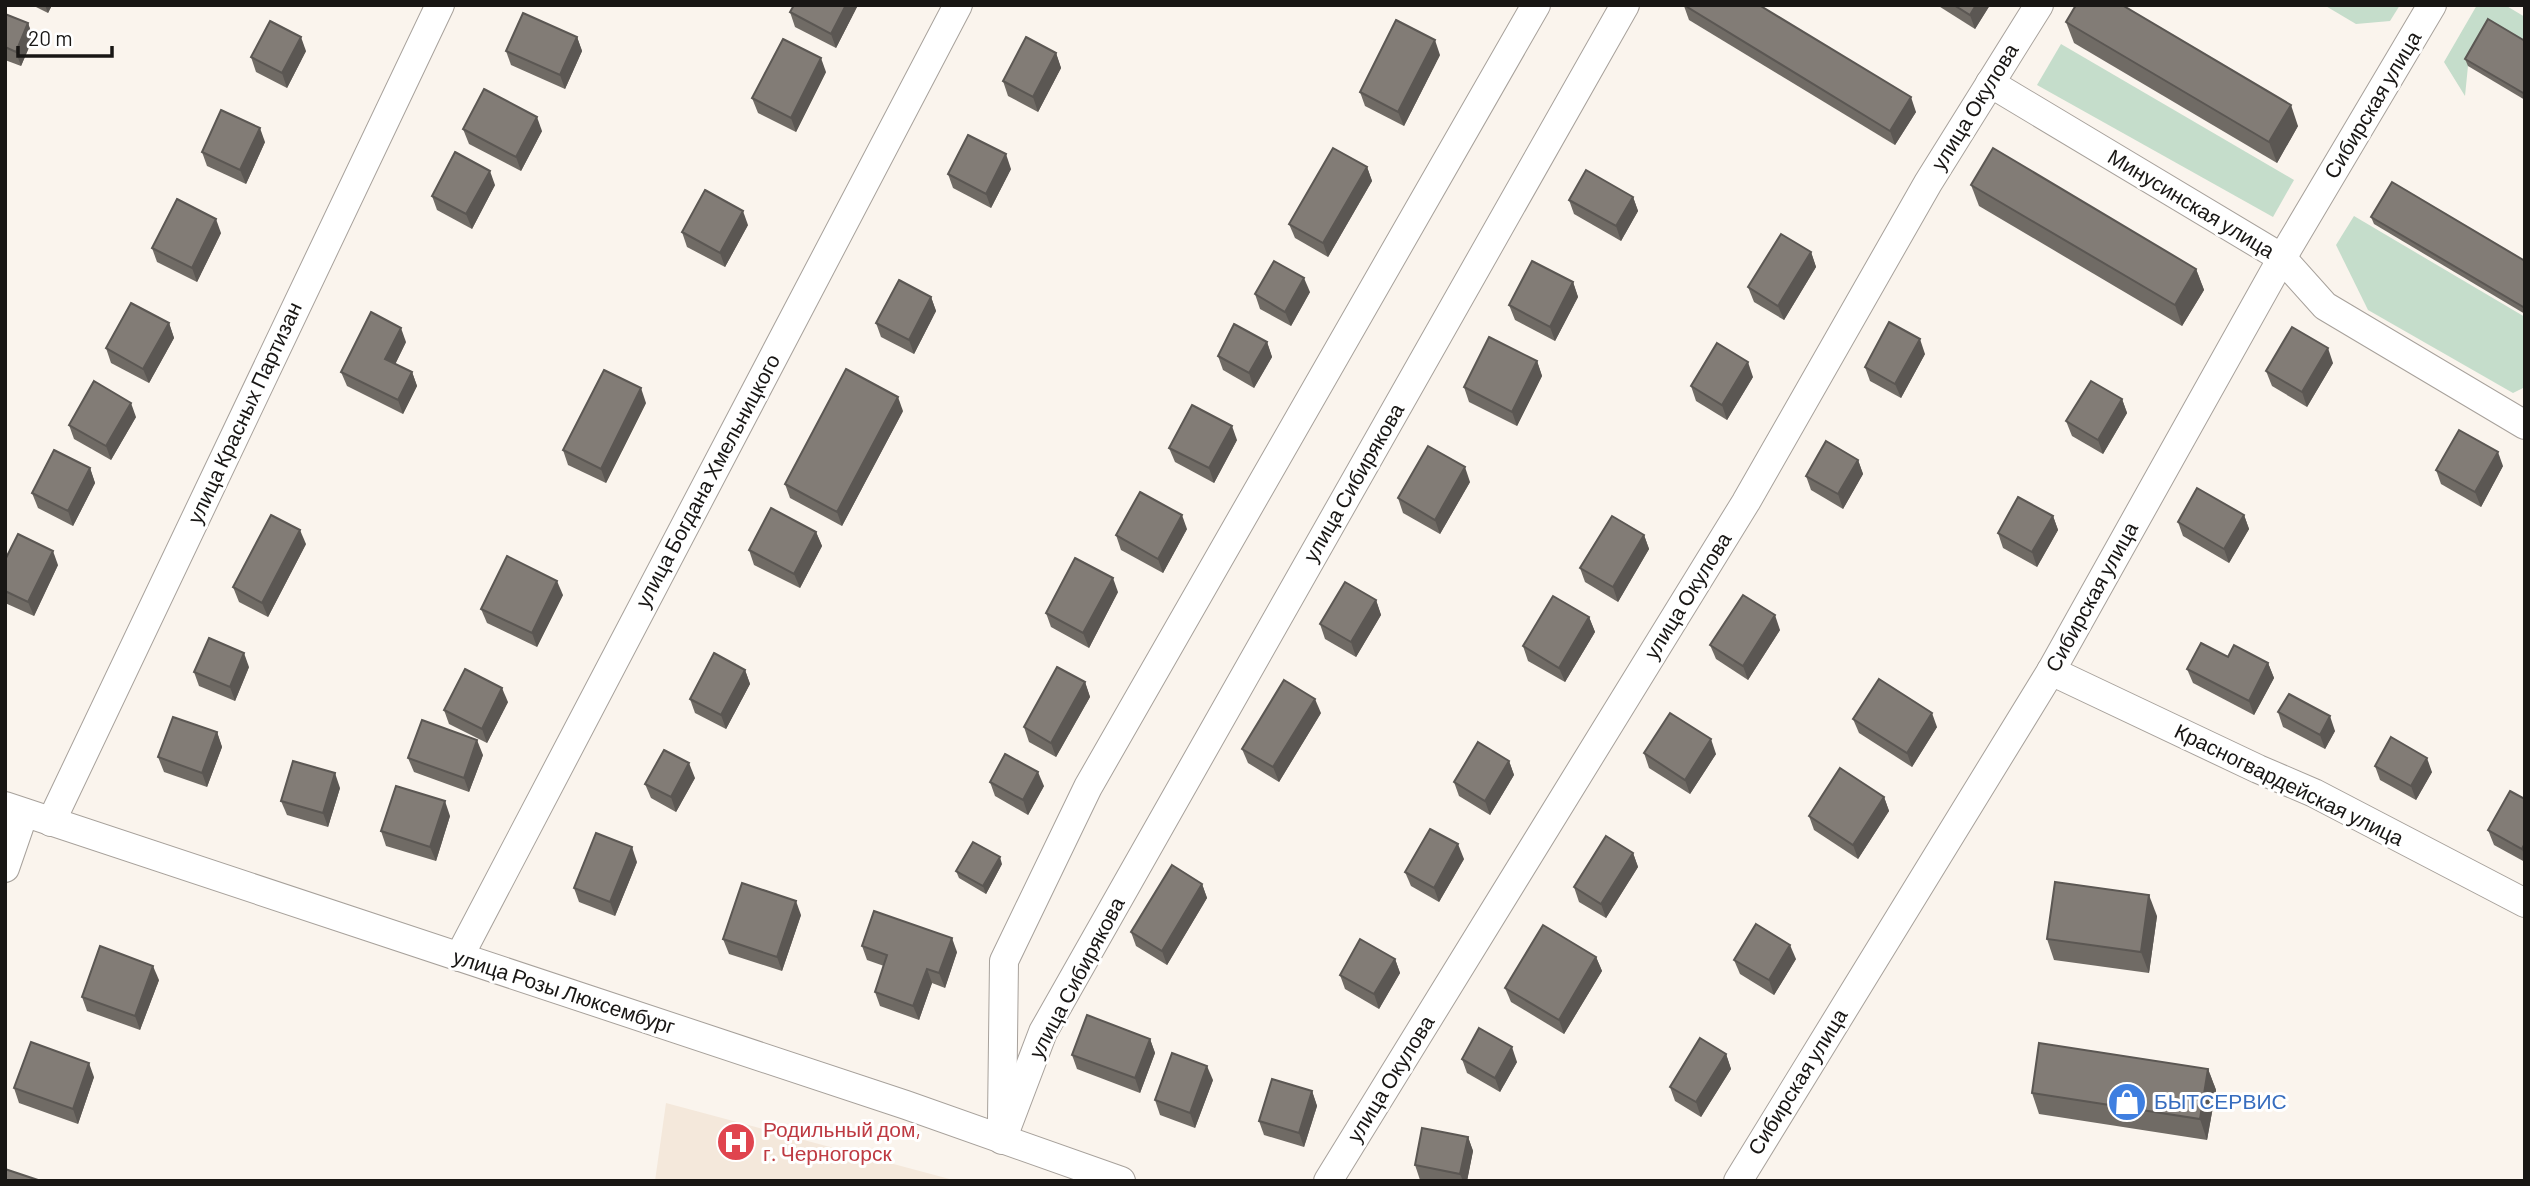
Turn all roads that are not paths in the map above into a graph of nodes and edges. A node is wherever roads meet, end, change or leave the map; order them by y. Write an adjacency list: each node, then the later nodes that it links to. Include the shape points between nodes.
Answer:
1 (440, 5): 12 (street, улица Красных Партизан)
2 (958, 5): 15 (street, улица Богдана Хмельницкого)
3 (1536, 5): 16 (street, улица Сибирякова, via 1088,787 1003,961)
4 (1625, 5): 16 (street, улица Сибирякова, via 1043,1032)
5 (2039, 5): 7 (street, улица Окулова)
6 (2432, 5): 8 (street, Сибирская улица)
7 (1990, 83): 8 (street, Минусинская улица); 18 (street, улица Окулова, via 1746,502)
8 (2282, 258): 9 (street, Минусинская улица, via 2325,306); 10 (street, Сибирская улица)
9 (2525, 425)
10 (2051, 671): 14 (street, Красногвардейская улица, via 2314,793); 19 (street, Сибирская улица)
11 (15, 809): 12 (street, улица Розы Люксембург); 13 (street)
12 (51, 822): 15 (street, улица Розы Люксембург)
13 (5, 867)
14 (2525, 903)
15 (459, 957): 16 (street, улица Розы Люксембург)
16 (1002, 1140): 17 (street, улица Розы Люксембург)
17 (1121, 1181)
18 (1328, 1181)
19 (1738, 1181)

